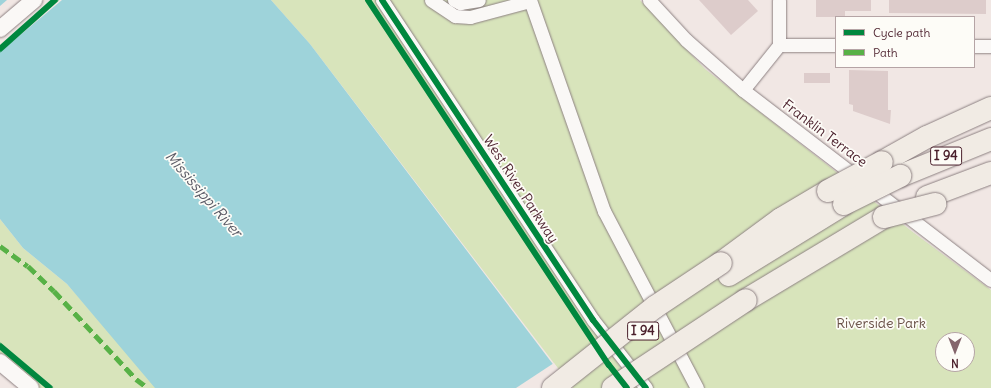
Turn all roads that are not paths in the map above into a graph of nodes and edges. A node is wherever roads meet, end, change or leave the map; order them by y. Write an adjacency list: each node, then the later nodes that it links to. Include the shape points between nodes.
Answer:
1 (34, 0): 9 (street)
2 (382, 0): 28 (street, West River Parkway, via 593,320)
3 (430, 0): 6 (street, via 455,16 470,16)
4 (454, 0): 5 (street, via 460,3)
5 (479, 0)
6 (530, 0): 29 (street, via 604,211)
7 (649, 0): 14 (street, Franklin Terrace, via 686,40)
8 (779, 0): 10 (street)
9 (0, 29)
10 (779, 45): 11 (street); 14 (street)
11 (835, 45)
12 (975, 46): 13 (street)
13 (991, 46)
14 (743, 90): 22 (street, Franklin Terrace)
15 (991, 108): 19 (highway, bridge, via 933,134 882,162)
16 (991, 138): 19 (highway, I 94, bridge, via 900,176)
17 (991, 173): 20 (highway, I 94)
18 (991, 187): 20 (highway)
19 (836, 197): 21 (highway, I 94)
20 (931, 200): 27 (highway, I 94, bridge, via 877,221 746,300)
21 (725, 269): 25 (highway, bridge, via 654,307); 26 (highway, I 94)
22 (991, 280)
23 (0, 362): 24 (street)
24 (31, 388)
25 (553, 388)
26 (557, 388)
27 (613, 388)
28 (646, 388)
29 (697, 388)

